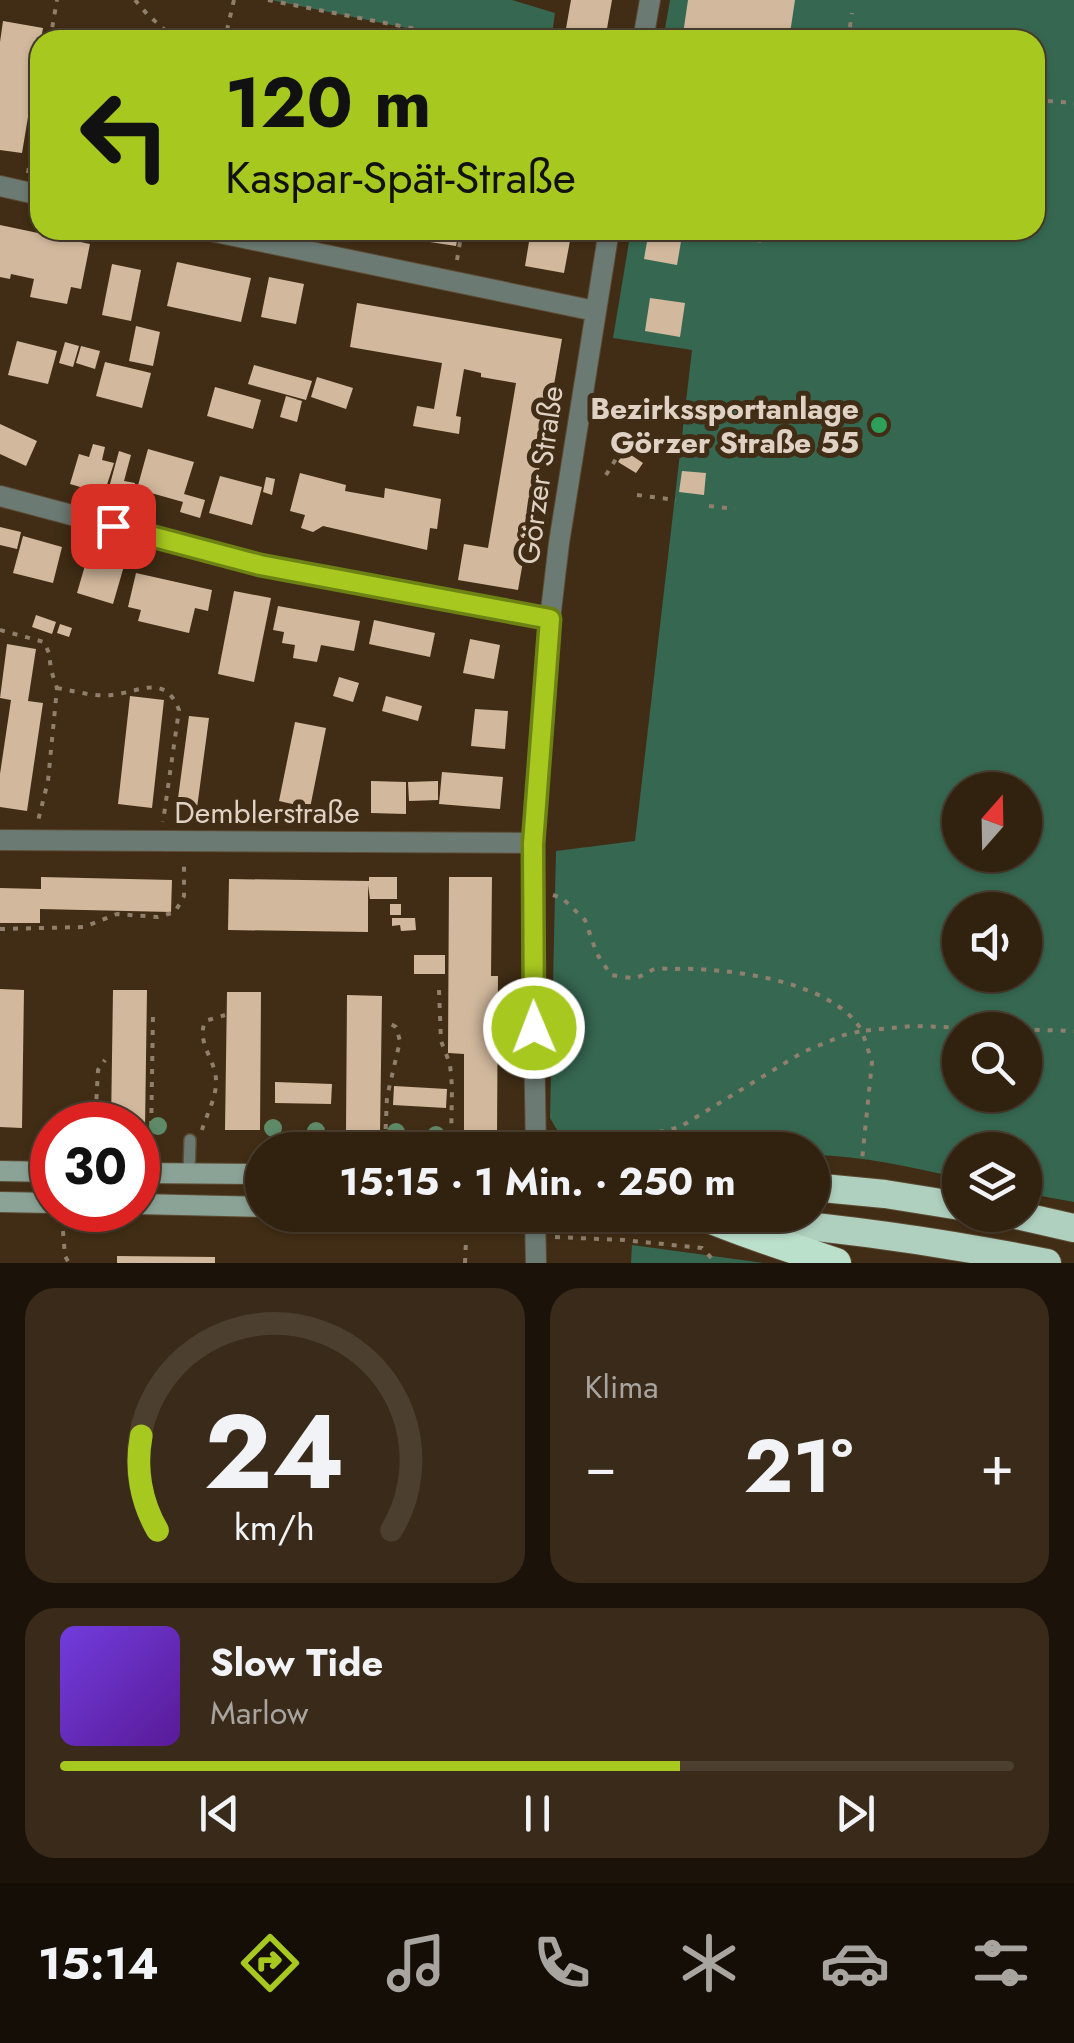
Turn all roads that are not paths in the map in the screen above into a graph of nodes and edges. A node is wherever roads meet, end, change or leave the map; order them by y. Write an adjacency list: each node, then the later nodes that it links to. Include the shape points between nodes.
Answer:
1 (650, 0): 2 (street)
2 (645, 30)
3 (0, 186): 4 (street)
4 (30, 193)
5 (254, 240): 7 (street)
6 (607, 240): 7 (street, Görzer Straße)
7 (595, 311): 9 (street, Görzer Straße)
8 (0, 496): 9 (street, via 260,565)
9 (550, 619): 11 (street, Görzer Straße)
10 (0, 840): 11 (street, Demblerstraße)
11 (533, 844): 12 (street, Görzer Straße)
12 (536, 1132)
13 (194, 1140): 17 (lane)
14 (0, 1171): 15 (main road)
15 (30, 1172)
16 (160, 1173): 17 (main road)
17 (189, 1174): 18 (main road)
18 (245, 1174)
19 (830, 1188): 22 (highway)
20 (0, 1202): 21 (main road)
21 (30, 1203)
22 (942, 1203)
23 (160, 1204): 24 (main road)
24 (245, 1206)
25 (1074, 1210): 26 (highway)
26 (1042, 1212)
27 (1042, 1220): 28 (highway)
28 (1074, 1228)
29 (830, 1230): 34 (highway)
30 (535, 1232): 32 (street)
31 (742, 1232): 33 (highway)
32 (536, 1263)
33 (836, 1263)
34 (1047, 1263)

